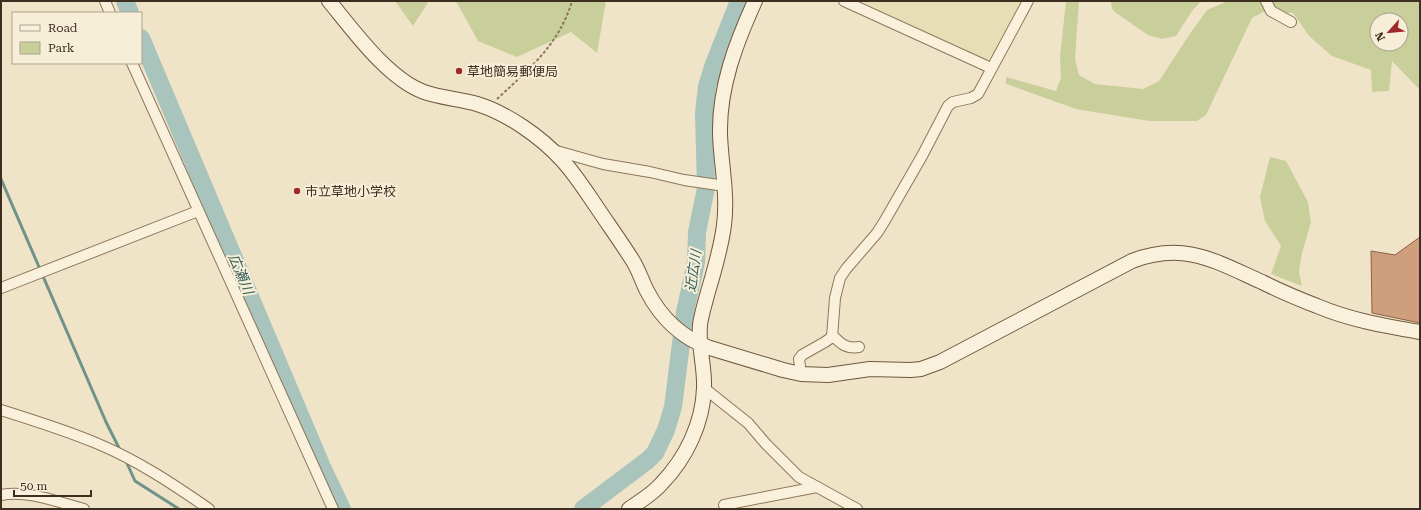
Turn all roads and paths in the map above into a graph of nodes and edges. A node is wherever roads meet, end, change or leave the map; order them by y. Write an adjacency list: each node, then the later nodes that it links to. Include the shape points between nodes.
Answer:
1 (105, 1): 8 (street)
2 (329, 1): 12 (street, via 377,57 405,82 423,92)
3 (572, 1): 12 (path, via 550,46 528,72)
4 (755, 1): 14 (street, via 733,56 722,105)
5 (844, 1): 11 (street)
6 (1028, 1): 11 (street)
7 (1266, 1): 9 (street, via 1271,11)
8 (110, 12)
9 (1291, 22)
10 (132, 64): 15 (street)
11 (991, 68): 18 (street, via 978,94 948,106 884,222 840,278 834,302)
12 (487, 108): 13 (street, via 501,114)
13 (553, 150): 14 (street, via 603,164); 19 (street, via 576,177 635,264 652,301 665,318)
14 (720, 185): 19 (street, via 725,207 724,226 701,320)
15 (198, 211): 16 (street); 29 (street)
16 (1, 288)
17 (1420, 332): 21 (street, via 1337,313 1207,258 1186,253 1157,253 1132,260 931,366 911,370 875,369 828,375)
18 (832, 335): 20 (street, via 843,346); 21 (street, via 829,340 799,358)
19 (700, 345): 21 (street); 22 (street)
20 (858, 347)
21 (802, 374)
22 (704, 388): 24 (street, via 748,423 799,477); 30 (street, via 699,419 687,449 662,484)
23 (1, 410): 28 (street, via 97,443 142,466)
24 (817, 488): 26 (street); 31 (street)
25 (1, 495): 27 (street, via 32,495)
26 (724, 505)
27 (84, 509)
28 (209, 509)
29 (333, 509)
30 (629, 509)
31 (857, 509)

